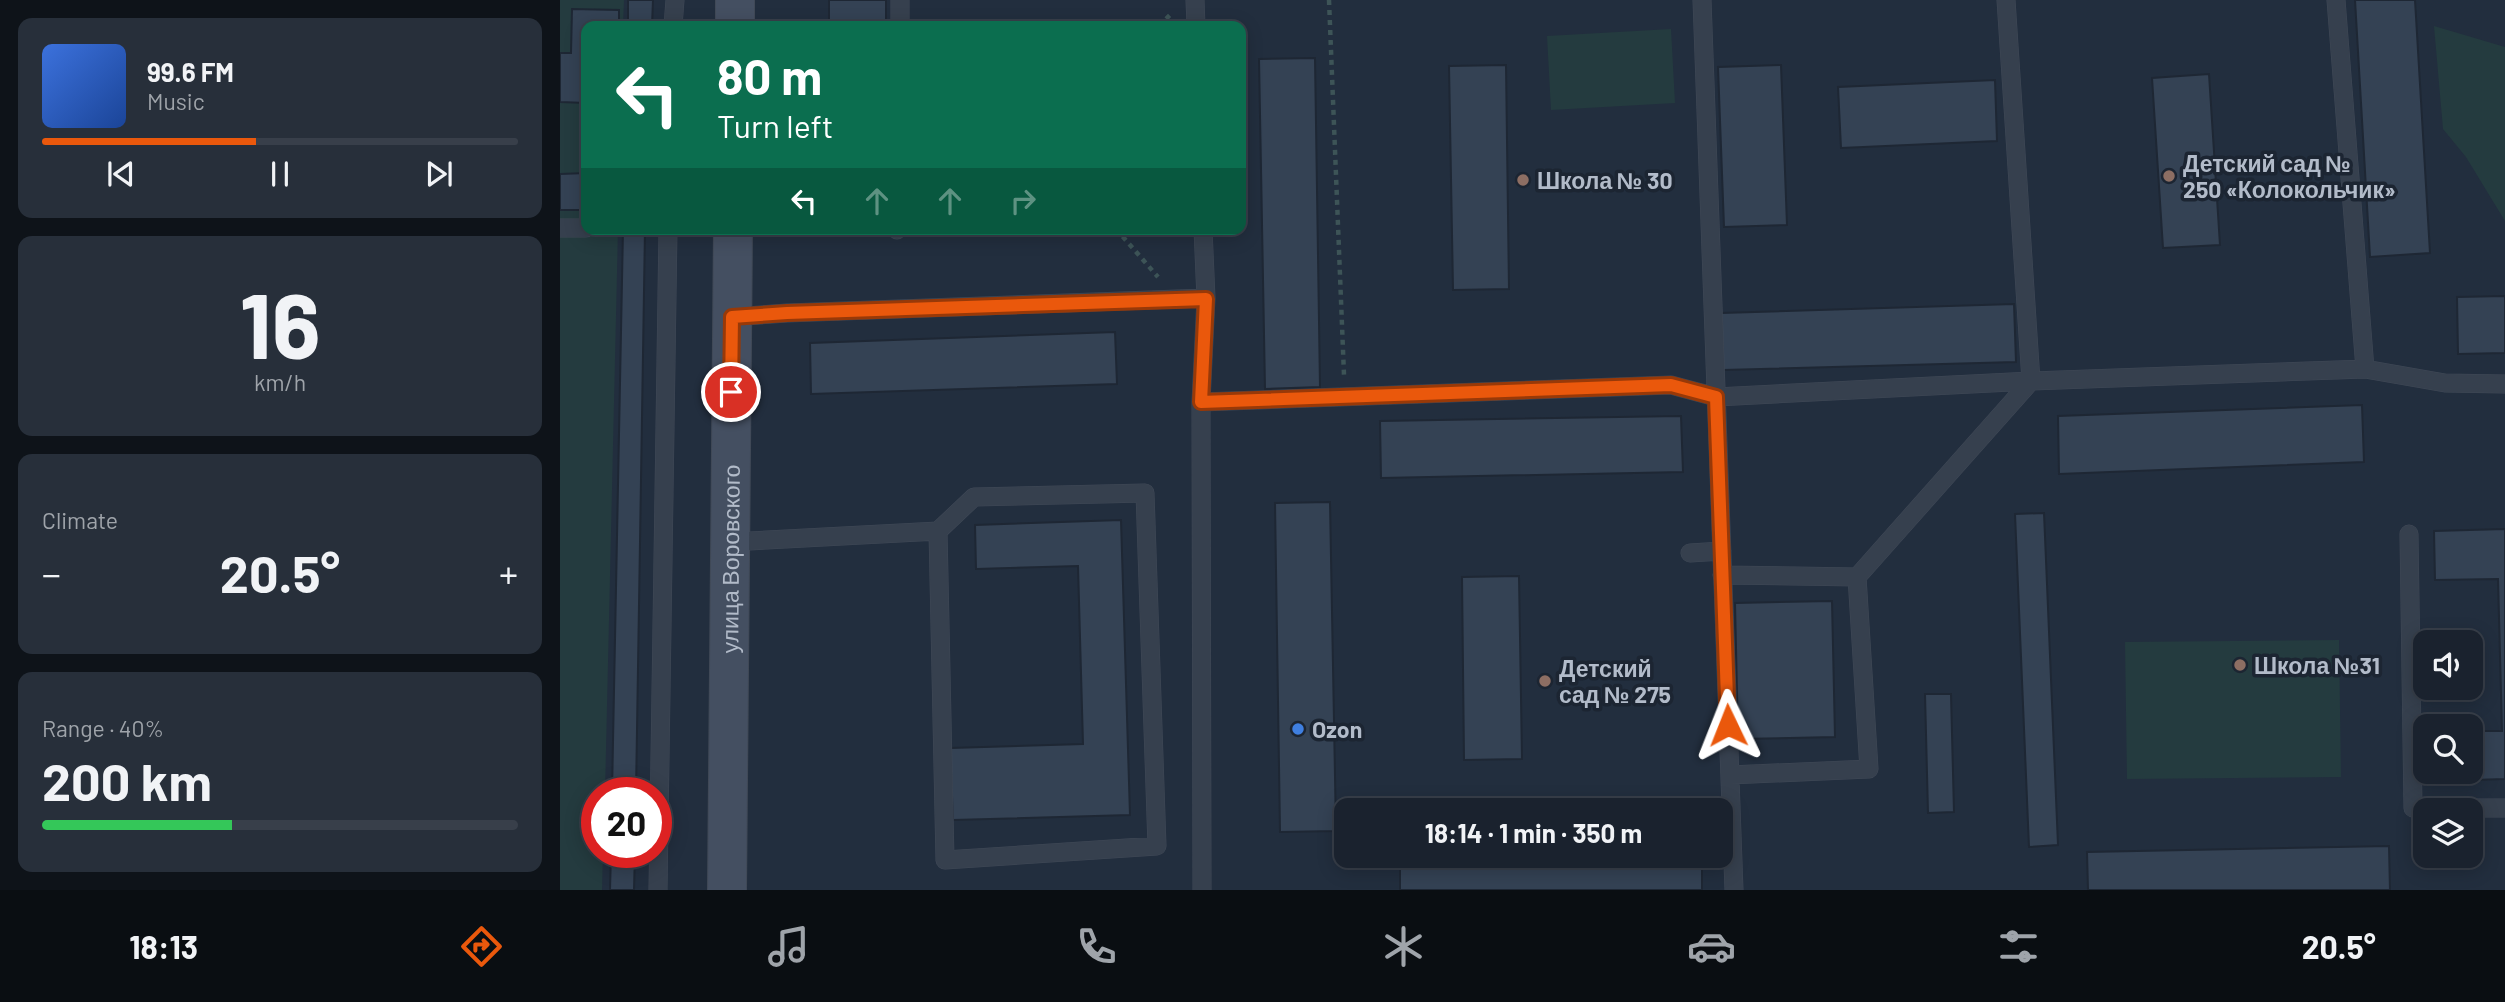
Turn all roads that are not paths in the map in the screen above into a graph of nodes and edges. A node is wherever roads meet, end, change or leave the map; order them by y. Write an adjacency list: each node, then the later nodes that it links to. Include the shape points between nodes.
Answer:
1 (675, 0): 8 (lane)
2 (735, 0): 9 (street)
3 (900, 0): 10 (lane)
4 (1195, 0): 11 (lane)
5 (1702, 0): 22 (lane)
6 (2006, 0): 20 (lane)
7 (2336, 0): 19 (lane)
8 (673, 21)
9 (735, 21)
10 (900, 21)
11 (1196, 21)
12 (560, 228): 13 (lane)
13 (581, 228)
14 (668, 235): 33 (lane)
15 (733, 235): 18 (street, улица Воровского)
16 (1203, 235): 17 (lane)
17 (1206, 299): 18 (lane); 23 (lane)
18 (732, 317): 26 (street, улица Воровского)
19 (2365, 369): 20 (lane); 21 (lane, via 2445,383)
20 (2031, 381): 22 (lane); 30 (lane)
21 (2505, 384)
22 (1716, 397): 23 (lane, via 1671,385); 27 (lane)
23 (1201, 402): 35 (lane)
24 (938, 531): 24 (lane, via 974,497 1145,493 1157,846 945,860); 26 (lane)
25 (2409, 534): 32 (lane, via 2413,808)
26 (729, 542): 34 (street, улица Воровского)
27 (1722, 551): 28 (lane); 29 (lane)
28 (1690, 553)
29 (1722, 575): 30 (lane); 31 (lane)
30 (1857, 577): 31 (lane, via 1869,769)
31 (1730, 775): 36 (lane)
32 (2505, 807)
33 (658, 890)
34 (727, 890)
35 (1202, 890)
36 (1734, 890)

